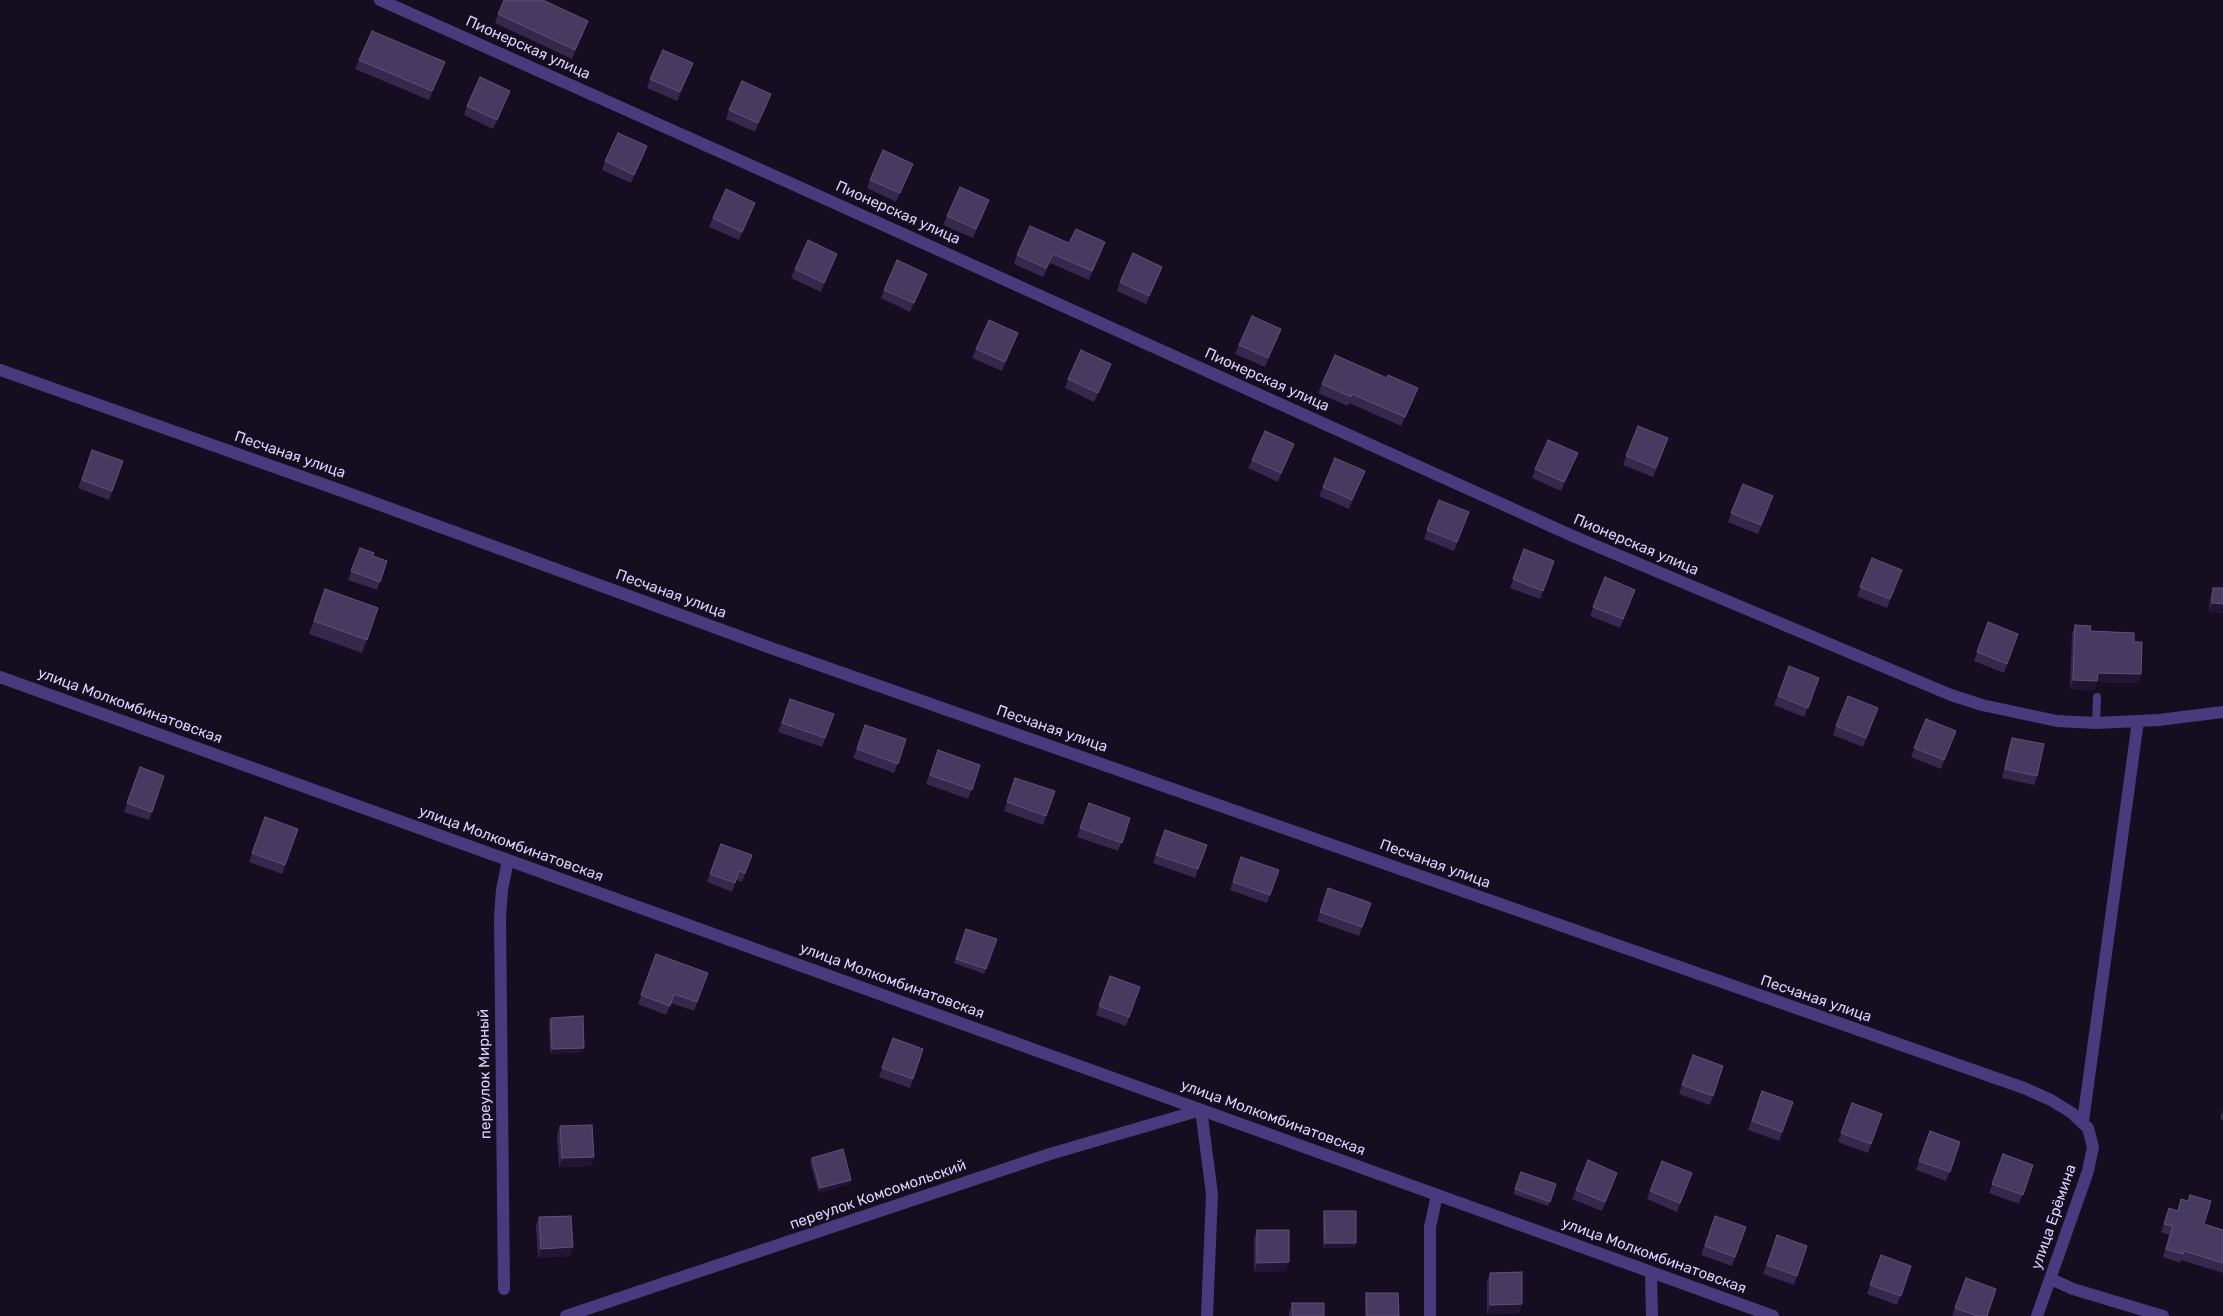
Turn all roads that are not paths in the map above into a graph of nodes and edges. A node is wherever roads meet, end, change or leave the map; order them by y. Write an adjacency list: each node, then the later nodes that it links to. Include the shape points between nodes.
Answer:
1 (380, 0): 7 (street, Пионерская улица, via 1575,537 1951,695 2010,712 2057,721)
2 (0, 370): 10 (street, Песчаная улица, via 771,648 2015,1085 2051,1100)
3 (0, 677): 8 (street, улица Молкомбинатовская)
4 (2096, 697): 7 (lane)
5 (2223, 712): 6 (street, Пионерская улица)
6 (2138, 721): 7 (street, Пионерская улица); 10 (street, улица Ерёмина)
7 (2096, 723)
8 (508, 860): 9 (street, улица Молкомбинатовская); 14 (street, переулок Мирный, via 500,917)
9 (1201, 1110): 11 (street, улица Молкомбинатовская); 15 (street, переулок Комсомольский, via 1050,1154); 16 (street, via 1212,1194)
10 (2085, 1124): 13 (street, улица Ерёмина, via 2093,1147 2088,1171)
11 (1437, 1194): 12 (street, улица Молкомбинатовская); 17 (street, via 1430,1227)
12 (1651, 1272): 18 (street); 19 (street, улица Молкомбинатовская)
13 (2051, 1279): 20 (street, улица Ерёмина); 21 (street)
14 (504, 1289)
15 (566, 1316)
16 (1207, 1316)
17 (1430, 1316)
18 (1652, 1316)
19 (1773, 1316)
20 (2037, 1316)
21 (2163, 1316)

